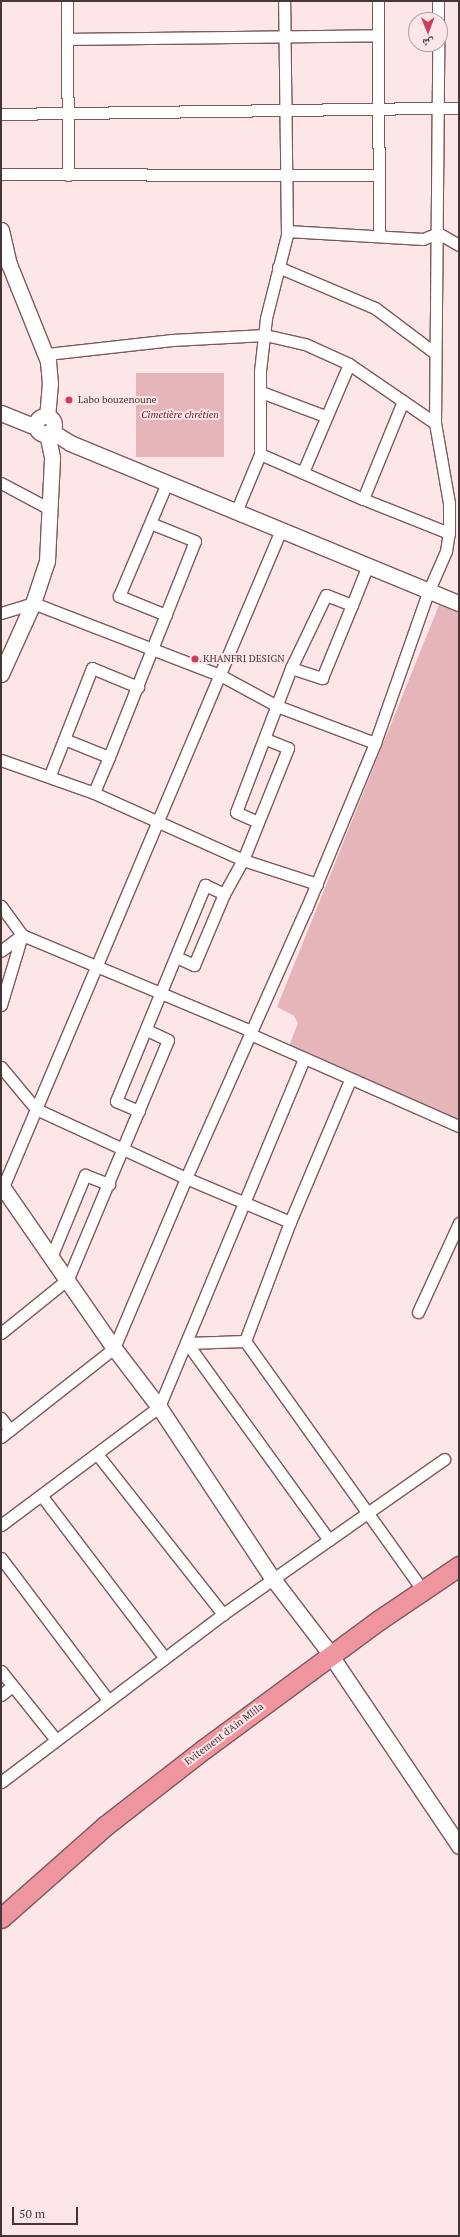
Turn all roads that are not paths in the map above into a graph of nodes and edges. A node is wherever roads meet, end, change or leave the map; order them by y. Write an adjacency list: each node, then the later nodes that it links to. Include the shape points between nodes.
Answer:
1 (67, 1): 8 (street)
2 (284, 1): 7 (street)
3 (378, 1): 6 (street)
4 (438, 1): 5 (street)
5 (438, 12)
6 (378, 35): 7 (street); 13 (street)
7 (285, 37): 8 (street); 12 (street)
8 (68, 38): 14 (street)
9 (438, 52): 10 (street)
10 (438, 108): 11 (street); 13 (street); 21 (street)
11 (459, 108)
12 (286, 109): 13 (street); 14 (street); 19 (street)
13 (377, 109): 18 (street)
14 (68, 112): 15 (street); 17 (street)
15 (1, 114)
16 (1, 174): 17 (street)
17 (68, 175): 19 (street)
18 (378, 175): 19 (street); 22 (street)
19 (286, 177): 20 (street)
20 (287, 231): 22 (street); 25 (street)
21 (438, 233): 22 (street, via 423,239); 24 (street); 27 (street)
22 (379, 235)
23 (1, 236): 28 (street, via 9,264)
24 (459, 245)
25 (278, 267): 26 (street, via 266,318); 27 (street, via 375,308)
26 (265, 335): 28 (street, via 172,340); 29 (street, via 305,344); 30 (street, via 260,371)
27 (435, 353): 34 (street)
28 (47, 354): 35 (street, via 50,383 47,416 40,417)
29 (349, 364): 31 (street); 33 (street)
30 (261, 392): 33 (street); 36 (street)
31 (403, 401): 34 (street); 40 (street)
32 (1, 413): 35 (street)
33 (326, 416): 37 (street)
34 (435, 423): 45 (street, via 449,503)
35 (45, 431): 38 (street); 41 (street, via 52,457)
36 (260, 454): 37 (street); 42 (street)
37 (303, 472): 40 (street)
38 (167, 483): 42 (street); 43 (street)
39 (1, 484): 41 (street)
40 (363, 499): 45 (street)
41 (50, 509): 48 (street, via 48,554)
42 (236, 512): 44 (street)
43 (150, 523): 52 (street, via 195,542); 52 (street, via 119,596)
44 (281, 530): 46 (street); 56 (street)
45 (449, 533): 47 (street, via 446,551)
46 (368, 565): 47 (street); 50 (street)
47 (429, 590): 49 (street); 61 (street)
48 (33, 603): 51 (street); 53 (street); 55 (street)
49 (459, 603)
50 (352, 605): 54 (street, via 326,595); 54 (street, via 322,678)
51 (1, 613)
52 (166, 616): 53 (street)
53 (154, 648): 56 (street); 57 (street)
54 (291, 668): 58 (street)
55 (1, 674)
56 (220, 675): 58 (street); 66 (street)
57 (138, 687): 59 (street, via 92,668); 62 (street)
58 (277, 706): 60 (street); 61 (street)
59 (64, 739): 62 (street); 64 (street)
60 (266, 739): 67 (street, via 236,812); 67 (street, via 288,748)
61 (375, 743): 69 (street)
62 (109, 757): 65 (street)
63 (1, 760): 64 (street)
64 (50, 775): 65 (street)
65 (94, 793): 66 (street)
66 (157, 820): 68 (street); 75 (street)
67 (258, 822): 68 (street)
68 (243, 860): 69 (street); 70 (street)
69 (317, 884): 79 (street)
70 (224, 894): 74 (street, via 194,965); 74 (street, via 205,886)
71 (1, 906): 72 (street)
72 (22, 935): 73 (street); 75 (street); 77 (street)
73 (1, 951)
74 (176, 957): 76 (street)
75 (97, 964): 76 (street); 83 (street)
76 (162, 992): 78 (street); 79 (street)
77 (1, 1005)
78 (147, 1030): 84 (street, via 168,1040); 84 (street, via 116,1101)
79 (250, 1033): 80 (street); 87 (street)
80 (304, 1058): 82 (street); 90 (street)
81 (1, 1067): 83 (street)
82 (350, 1080): 85 (street); 91 (street)
83 (36, 1109): 86 (street); 89 (street)
84 (139, 1111): 86 (street)
85 (459, 1126)
86 (122, 1150): 87 (street); 88 (street)
87 (186, 1178): 90 (street); 99 (street)
88 (108, 1184): 93 (street, via 85,1175); 94 (street)
89 (2, 1186): 93 (street)
90 (243, 1201): 91 (street); 98 (street)
91 (290, 1222): 97 (street)
92 (459, 1224): 95 (street)
93 (52, 1255): 94 (street)
94 (68, 1279): 96 (street); 99 (street)
95 (418, 1312)
96 (1, 1333)
97 (245, 1341): 98 (street); 106 (street)
98 (187, 1343): 100 (street); 108 (street)
99 (114, 1348): 100 (street); 102 (street)
100 (159, 1407): 103 (street); 112 (street)
101 (1, 1418): 102 (street)
102 (5, 1434)
103 (97, 1454): 105 (street); 114 (street)
104 (444, 1459): 106 (street)
105 (41, 1495): 107 (street); 116 (street)
106 (366, 1513): 108 (street); 113 (street)
107 (1, 1525)
108 (329, 1540): 112 (street)
109 (459, 1552): 113 (highway, Evitement d'Ain Mlila)
110 (1, 1558): 120 (street)
111 (459, 1566): 115 (highway, Evitement d'Ain Mlila)
112 (273, 1579): 114 (street); 115 (street)
113 (417, 1582): 115 (highway, Evitement d'Ain Mlila)
114 (223, 1614): 116 (street)
115 (328, 1652): 123 (street); 124 (highway, Evitement d'Ain Mlila, via 178,1756); 125 (highway, Evitement d'Ain Mlila, via 146,1794)
116 (164, 1657): 120 (street)
117 (1, 1671): 118 (street)
118 (12, 1686): 119 (street); 121 (street)
119 (1, 1695)
120 (108, 1700): 121 (street)
121 (56, 1740): 122 (street)
122 (1, 1782)
123 (459, 1846)
124 (1, 1903)
125 (1, 1918)

